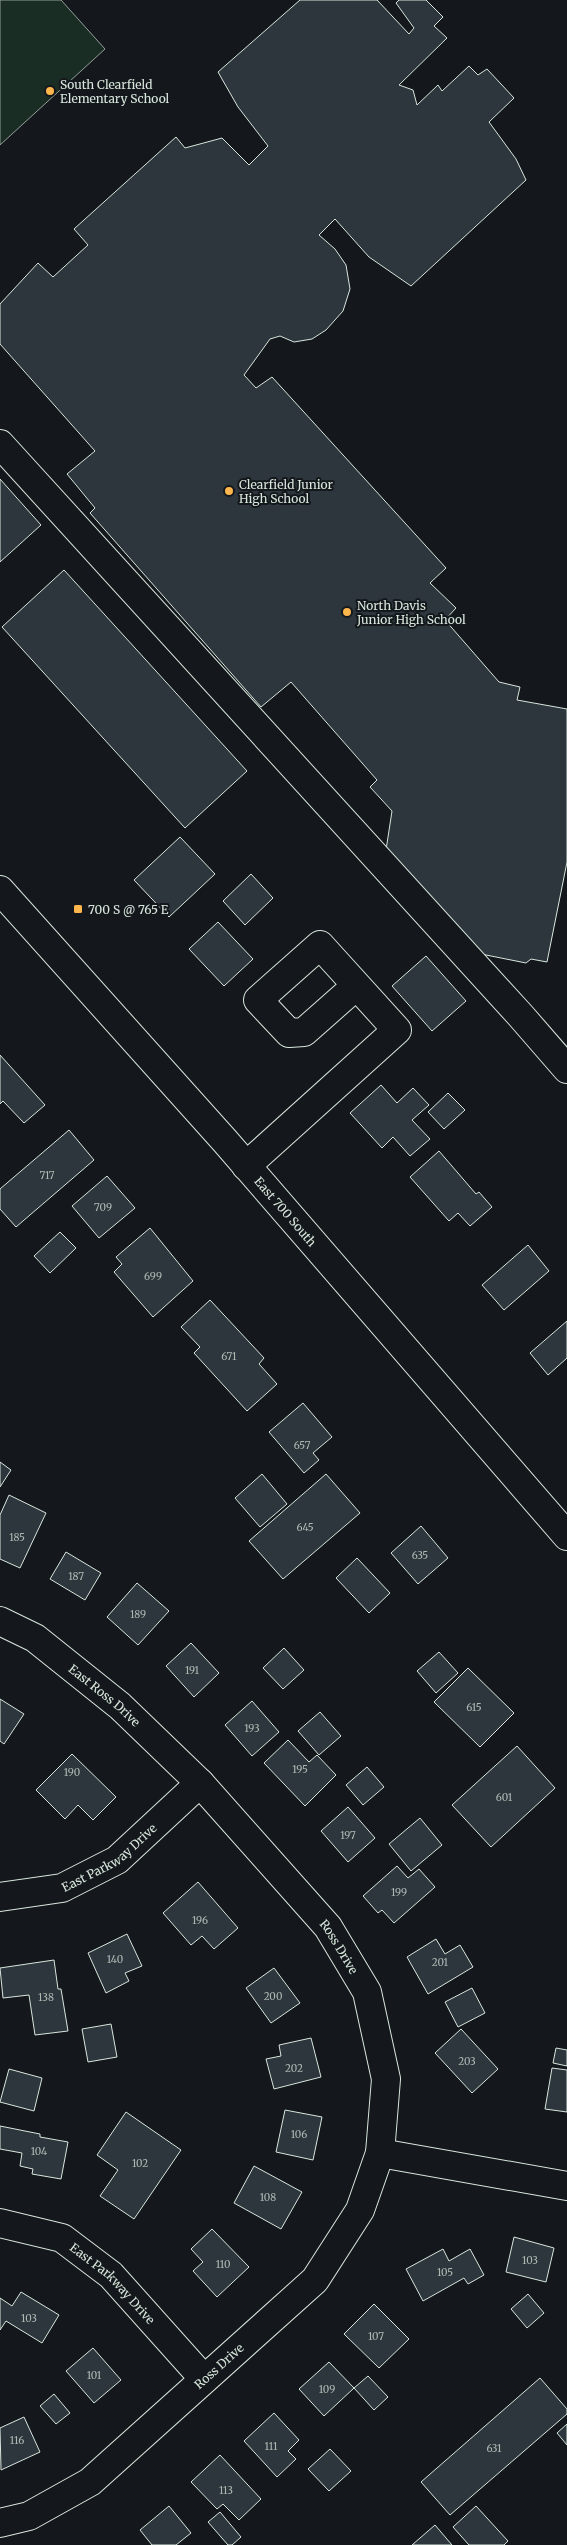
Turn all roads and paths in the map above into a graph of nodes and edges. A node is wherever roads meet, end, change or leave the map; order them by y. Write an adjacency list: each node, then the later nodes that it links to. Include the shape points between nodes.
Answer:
1 (0, 444): 4 (street)
2 (0, 890): 5 (street, East 700 South)
3 (356, 986): 3 (street, via 304,1032 297,1034 289,1033 258,1000 320,945); 5 (street, via 397,1030)
4 (567, 1069)
5 (246, 1166): 6 (street, East 700 South)
6 (564, 1526)
7 (0, 1622): 8 (street, East Ross Drive, via 35,1638 120,1706)
8 (200, 1783): 9 (street, East Parkway Drive, via 117,1860 62,1888); 10 (street, Ross Drive, via 328,1927 367,1992 386,2079)
9 (0, 1897)
10 (380, 2152): 11 (street); 13 (street, Ross Drive, via 360,2210 315,2280)
11 (567, 2186)
12 (0, 2223): 13 (street, East Parkway Drive, via 62,2238 111,2275)
13 (204, 2379): 14 (street, Ross Drive, via 90,2482 29,2516)
14 (0, 2524)

